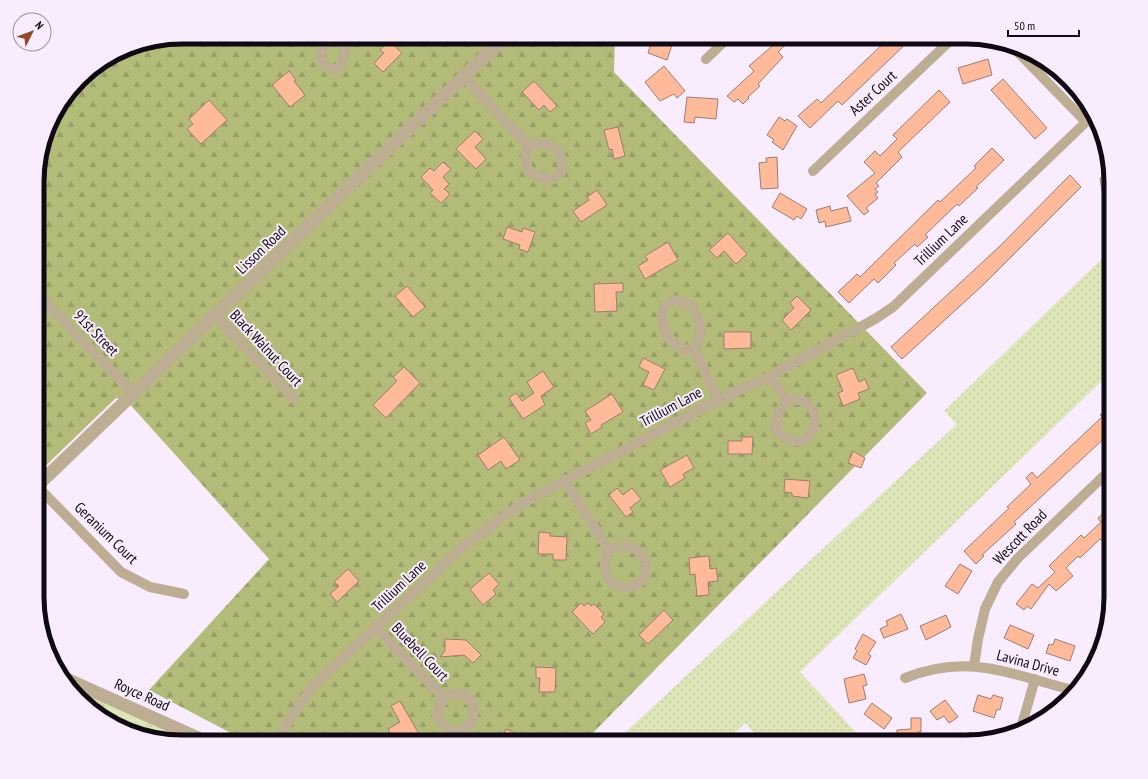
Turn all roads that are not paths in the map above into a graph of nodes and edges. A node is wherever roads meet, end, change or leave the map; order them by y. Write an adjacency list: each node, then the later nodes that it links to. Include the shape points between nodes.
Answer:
1 (327, 44): 2 (street, via 320,54 324,65 331,68 338,67 344,61)
2 (345, 44)
3 (498, 44): 8 (street, Lisson Road)
4 (721, 44): 7 (street)
5 (947, 44): 11 (street, Aster Court)
6 (1022, 56): 9 (street)
7 (706, 58)
8 (464, 77): 10 (street); 13 (street, Lisson Road)
9 (1091, 123): 15 (street, Trillium Lane, via 892,307 875,319)
10 (528, 145)
11 (813, 171)
12 (44, 300): 16 (street, 91st Street)
13 (216, 316): 16 (street, Lisson Road); 17 (street, Black Walnut Court)
14 (695, 350): 14 (street, via 683,349 672,341 663,327 661,314 666,306 675,300 691,305 700,321 701,338); 18 (street)
15 (770, 376): 18 (street, Trillium Lane); 19 (street)
16 (133, 393): 21 (street, Lisson Road)
17 (294, 400)
18 (718, 400): 22 (street, Trillium Lane)
19 (788, 401): 19 (street, via 800,400 810,407 815,415 816,424 804,441 784,438 776,429 779,409)
20 (1104, 476): 27 (street, Wescott Road, via 1018,558 998,582 985,609)
21 (44, 480)
22 (564, 480): 24 (street); 26 (street, Trillium Lane, via 521,504 465,545)
23 (44, 492): 25 (street, Geranium Court, via 121,572 150,587)
24 (609, 550): 24 (street, via 621,546 632,547 641,553 646,564 641,583 626,588 615,585 608,578 605,567)
25 (184, 594)
26 (376, 628): 32 (street, Bluebell Court); 35 (street, Trillium Lane, via 312,687)
27 (974, 666): 28 (street, Lavina Drive, via 931,669); 29 (street, Lavina Drive, via 1003,670)
28 (905, 678)
29 (1035, 679): 31 (street, Lavina Drive); 33 (street)
30 (74, 683): 34 (street, Royce Road)
31 (1069, 689)
32 (443, 697)
33 (1022, 723)
34 (191, 735)
35 (282, 735)

